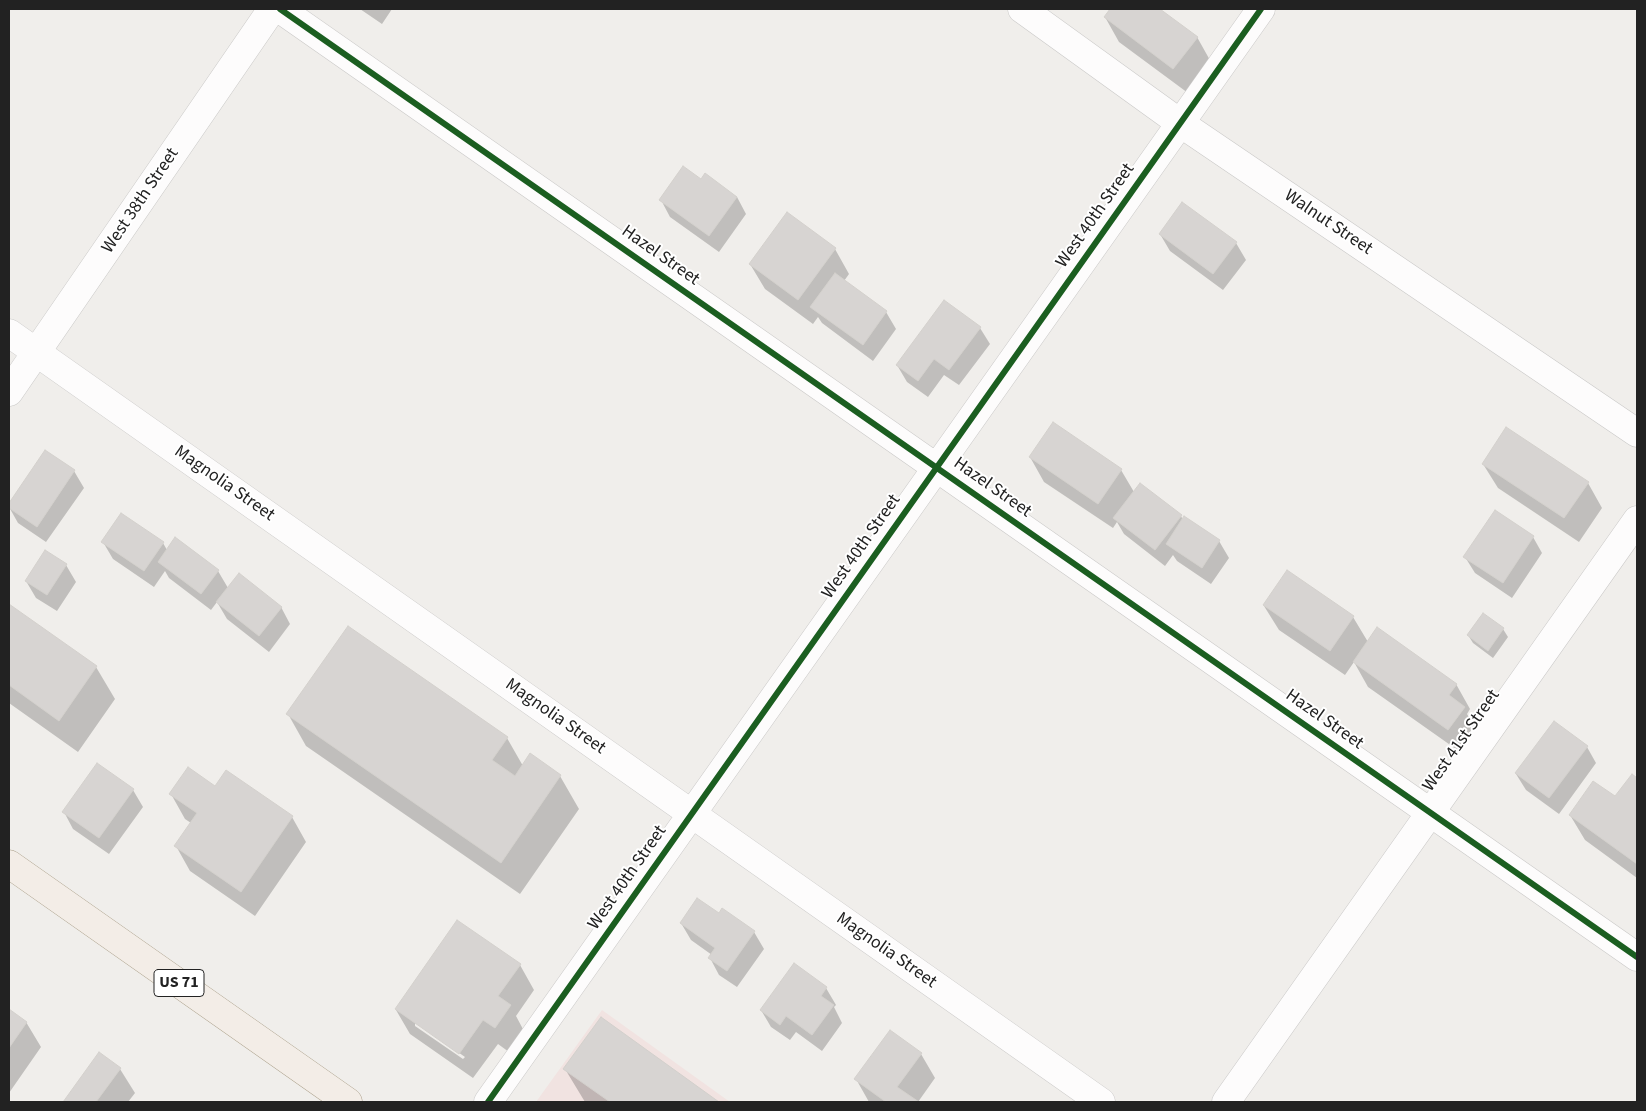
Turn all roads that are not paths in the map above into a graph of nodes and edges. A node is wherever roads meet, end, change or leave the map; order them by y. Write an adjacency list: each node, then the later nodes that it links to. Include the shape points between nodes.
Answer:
1 (272, 9): 7 (street, West 38th Street)
2 (280, 9): 10 (street, Hazel Street)
3 (1022, 9): 5 (street, Walnut Street)
4 (1261, 9): 5 (street, West 40th Street)
5 (1180, 123): 9 (street, Walnut Street); 10 (street, West 40th Street)
6 (9, 333): 7 (street, Magnolia Street)
7 (36, 352): 8 (street, West 38th Street); 13 (street, Magnolia Street)
8 (9, 392)
9 (1637, 433)
10 (937, 467): 12 (street, Hazel Street); 13 (street, West 40th Street)
11 (1637, 520): 12 (street, West 41st Street)
12 (1430, 812): 15 (street, Hazel Street); 19 (street, West 41st Street)
13 (692, 814): 17 (street, West 40th Street); 18 (street, Magnolia Street)
14 (9, 864): 16 (main road, US 71)
15 (1637, 957)
16 (348, 1102)
17 (488, 1102)
18 (1101, 1102)
19 (1226, 1102)

